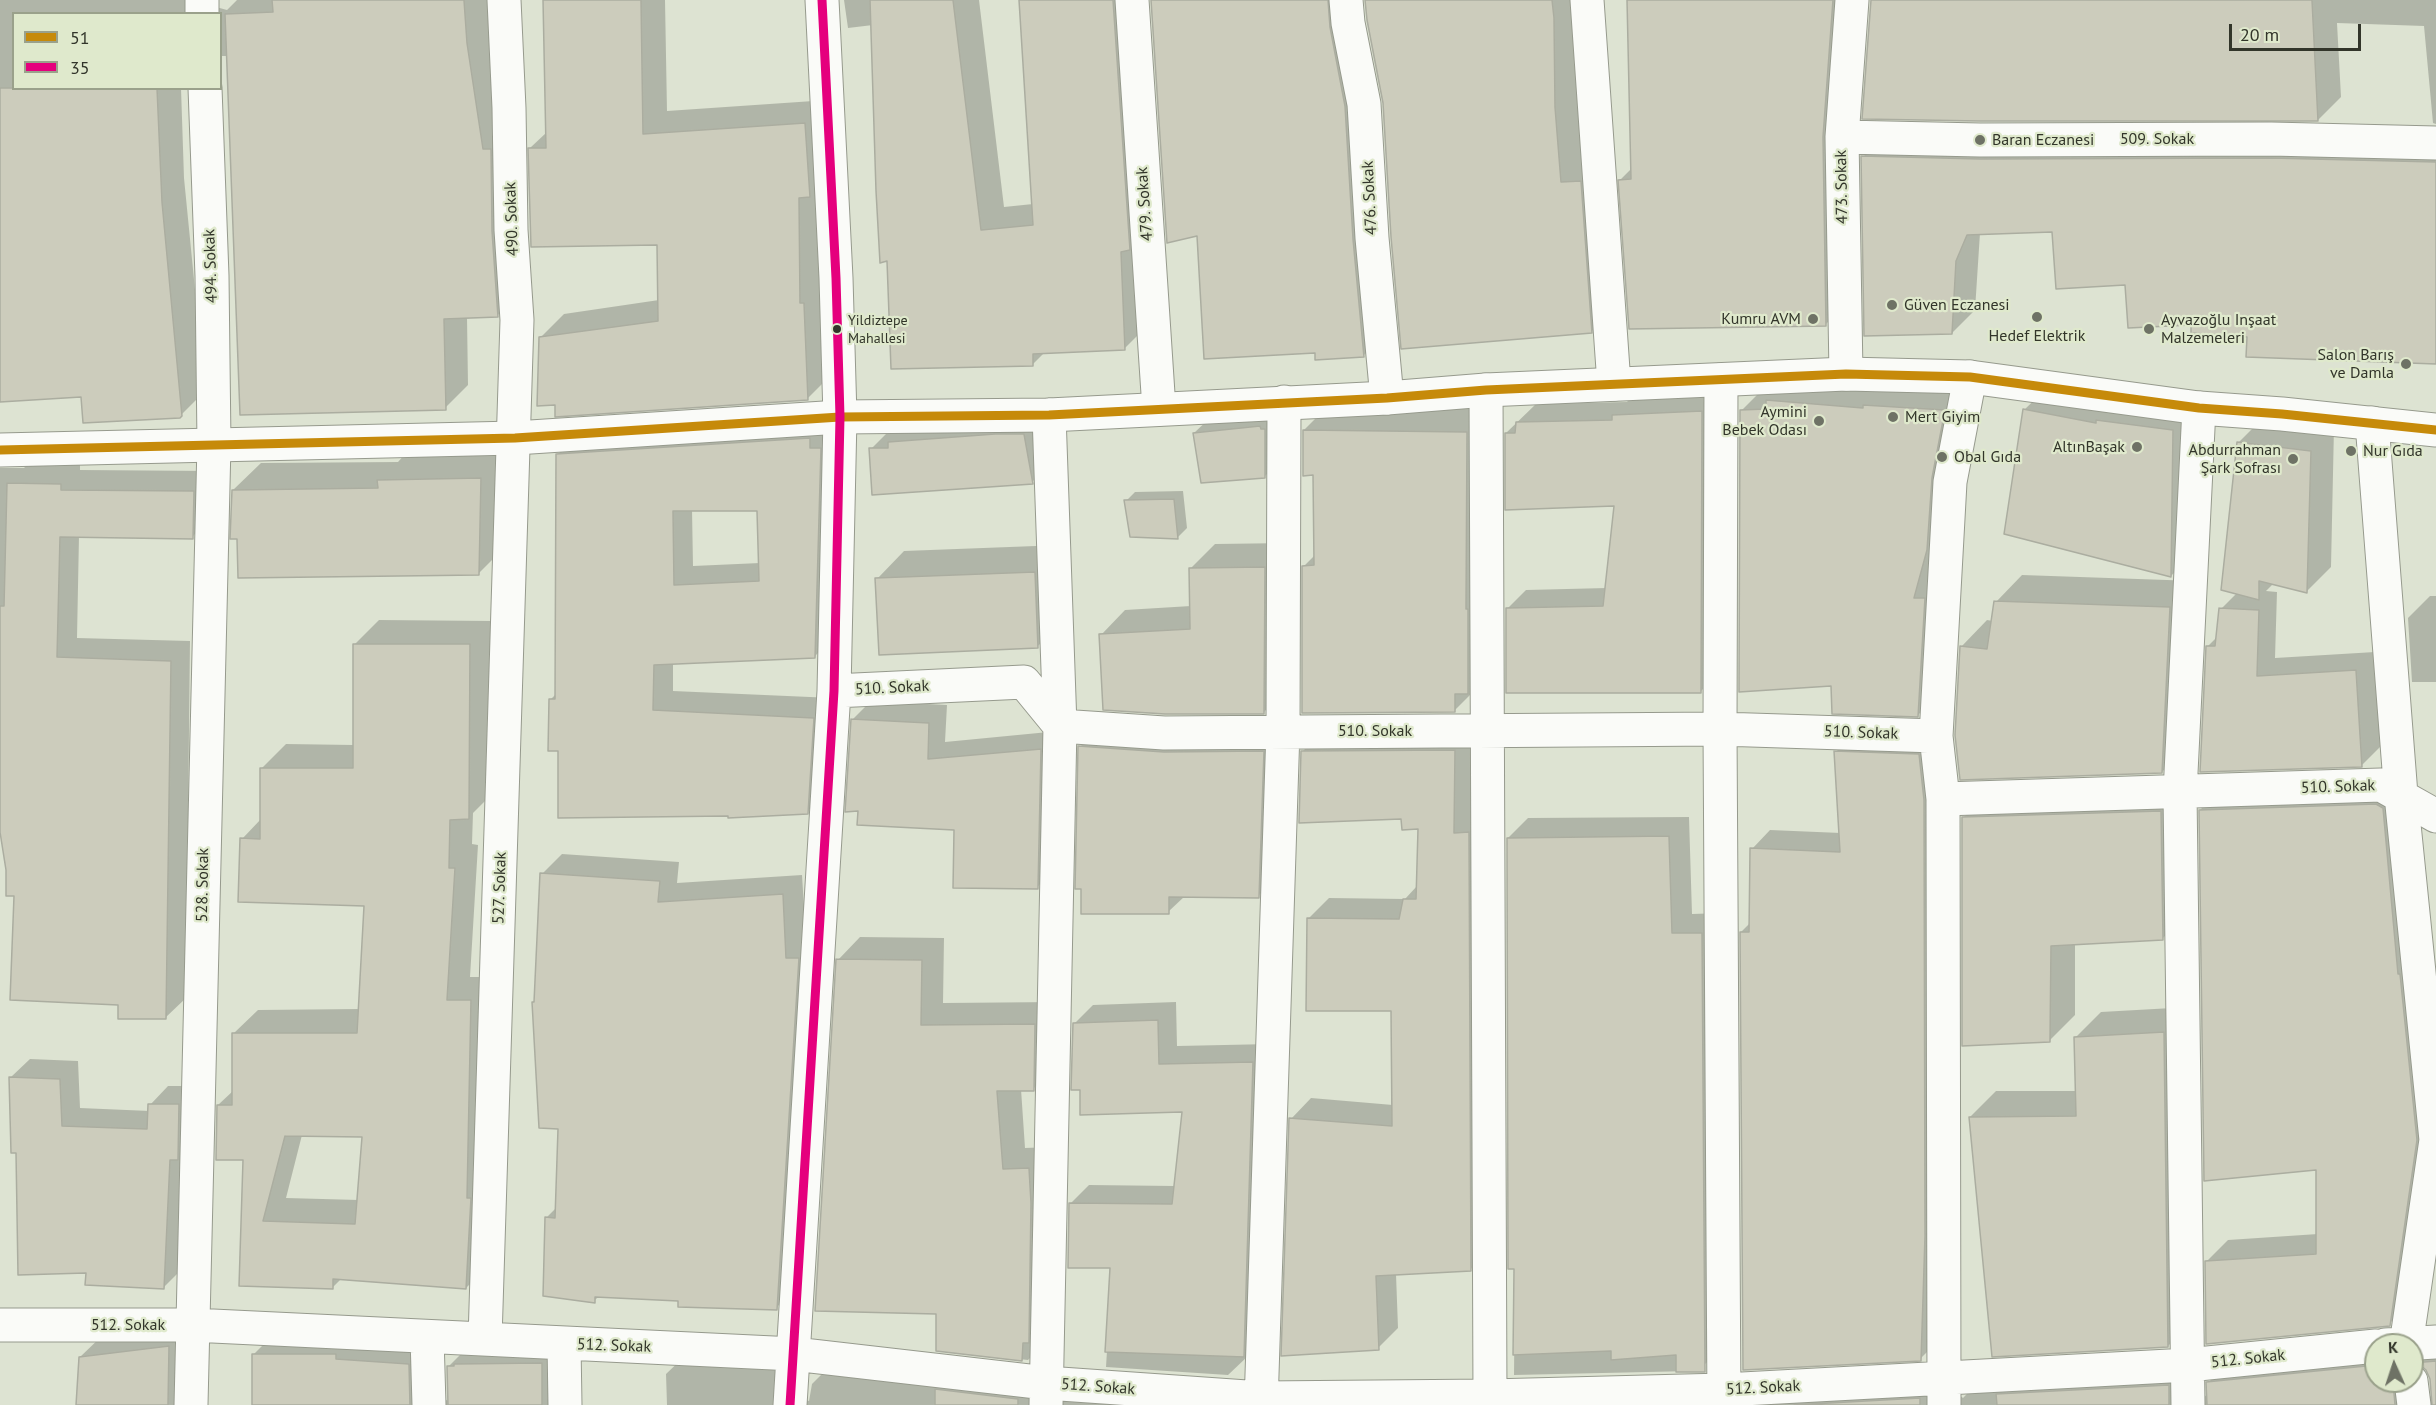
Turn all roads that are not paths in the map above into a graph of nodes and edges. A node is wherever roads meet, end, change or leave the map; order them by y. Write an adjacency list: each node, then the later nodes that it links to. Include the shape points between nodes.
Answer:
1 (504, 0): 23 (street, 490. Sokak, via 517,320)
2 (822, 0): 20 (street)
3 (1132, 0): 18 (street, 479. Sokak)
4 (1347, 0): 15 (street, 476. Sokak, via 1364,104)
5 (1587, 0): 13 (street)
6 (1852, 0): 8 (street, 473. Sokak)
7 (205, 90): 24 (street, 494. Sokak)
8 (1842, 137): 9 (street, 509. Sokak); 10 (street, 473. Sokak)
9 (2436, 143)
10 (1846, 374): 11 (street); 12 (street)
11 (1970, 377): 17 (street); 31 (street, via 1950,482)
12 (1721, 380): 13 (street); 28 (street)
13 (1614, 384): 14 (street)
14 (1486, 390): 15 (street); 30 (street)
15 (1387, 398): 16 (street)
16 (1284, 402): 18 (street); 29 (street)
17 (2199, 408): 21 (street); 32 (street)
18 (1159, 409): 19 (street)
19 (1049, 415): 20 (street); 27 (street)
20 (840, 417): 23 (street); 26 (street)
21 (2372, 423): 22 (street); 33 (street)
22 (2436, 430)
23 (515, 438): 24 (street); 41 (street, 527. Sokak)
24 (214, 444): 25 (street); 38 (street, 528. Sokak)
25 (0, 450)
26 (834, 691): 27 (street, 510. Sokak, via 1024,682); 44 (street)
27 (1060, 726): 29 (street, 510. Sokak, via 1164,733); 47 (street)
28 (1720, 729): 30 (street, 510. Sokak); 31 (street, 510. Sokak); 49 (street)
29 (1283, 730): 30 (street, 510. Sokak); 50 (street)
30 (1486, 731): 48 (street)
31 (1936, 736): 34 (street)
32 (2180, 793): 33 (street, 510. Sokak, via 2381,785); 34 (street, 510. Sokak); 45 (street)
33 (2401, 795): 35 (street, 510. Sokak); 36 (street)
34 (1943, 799): 46 (street)
35 (2436, 816)
36 (2436, 1140): 39 (street)
37 (0, 1325): 38 (street, 512. Sokak)
38 (192, 1325): 40 (street, 512. Sokak); 51 (street, 528. Sokak)
39 (2404, 1333)
40 (426, 1337): 41 (street, 512. Sokak); 52 (street)
41 (485, 1339): 42 (street, 512. Sokak)
42 (564, 1344): 44 (street, 512. Sokak); 53 (street)
43 (2364, 1348): 45 (street, 512. Sokak)
44 (794, 1354): 47 (street, 512. Sokak); 54 (street)
45 (2188, 1365): 46 (street, 512. Sokak); 55 (street)
46 (1944, 1392): 49 (street, 512. Sokak)
47 (1046, 1394): 50 (street, 512. Sokak)
48 (1490, 1396): 49 (street, 512. Sokak); 50 (street, 512. Sokak)
49 (1724, 1398)
50 (1261, 1401)
51 (191, 1405)
52 (429, 1405)
53 (565, 1405)
54 (790, 1405)
55 (2188, 1405)

